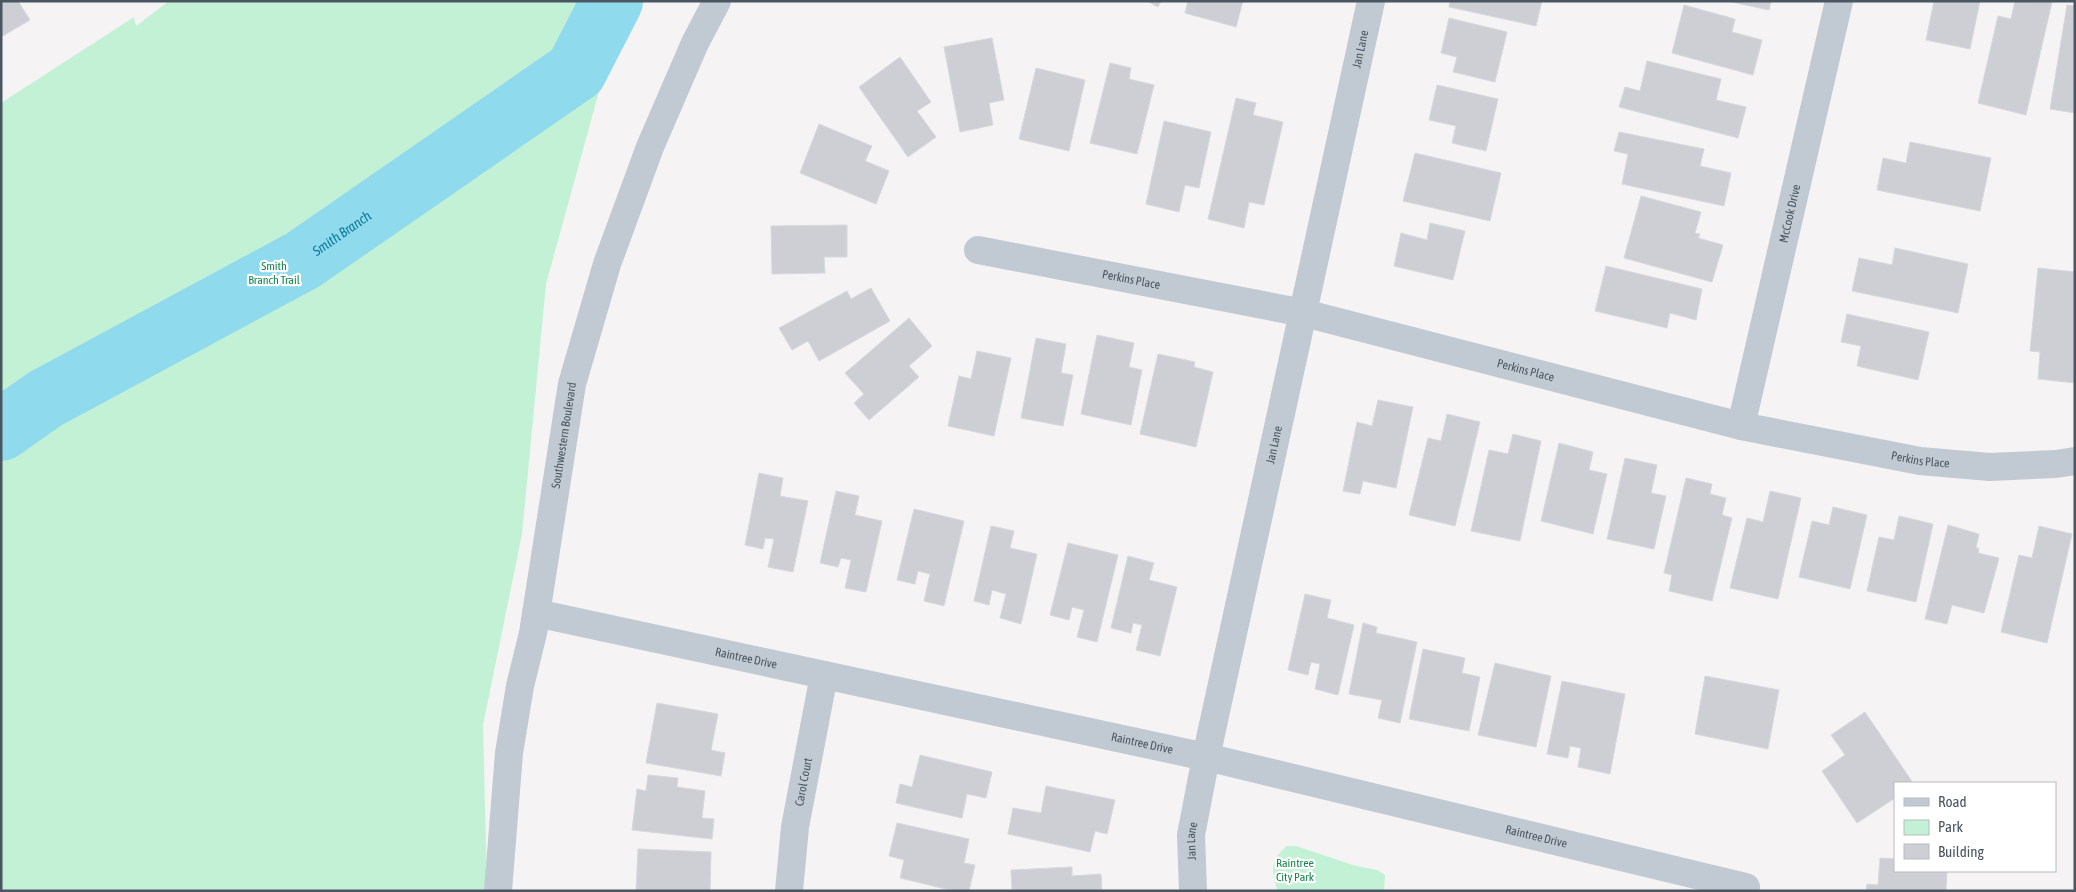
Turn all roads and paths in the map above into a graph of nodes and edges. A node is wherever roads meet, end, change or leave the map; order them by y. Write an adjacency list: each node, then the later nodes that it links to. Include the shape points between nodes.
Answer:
1 (717, 1): 8 (street, Southwestern Boulevard, via 650,147 605,274 572,384)
2 (1371, 1): 5 (street, Jan Lane)
3 (1839, 1): 6 (street, McCook Drive)
4 (978, 250): 5 (street, Perkins Place)
5 (1304, 313): 6 (street, Perkins Place); 10 (street, Jan Lane)
6 (1741, 426): 7 (street, Perkins Place, via 1920,461 1990,467)
7 (2075, 460)
8 (536, 613): 9 (street, Raintree Drive); 12 (street, Southwestern Boulevard, via 508,752)
9 (824, 675): 10 (street, Raintree Drive); 13 (street, Carol Court, via 795,827)
10 (1206, 757): 11 (street, Raintree Drive); 14 (street, Jan Lane, via 1191,835)
11 (1746, 887)
12 (498, 891)
13 (789, 891)
14 (1193, 891)

